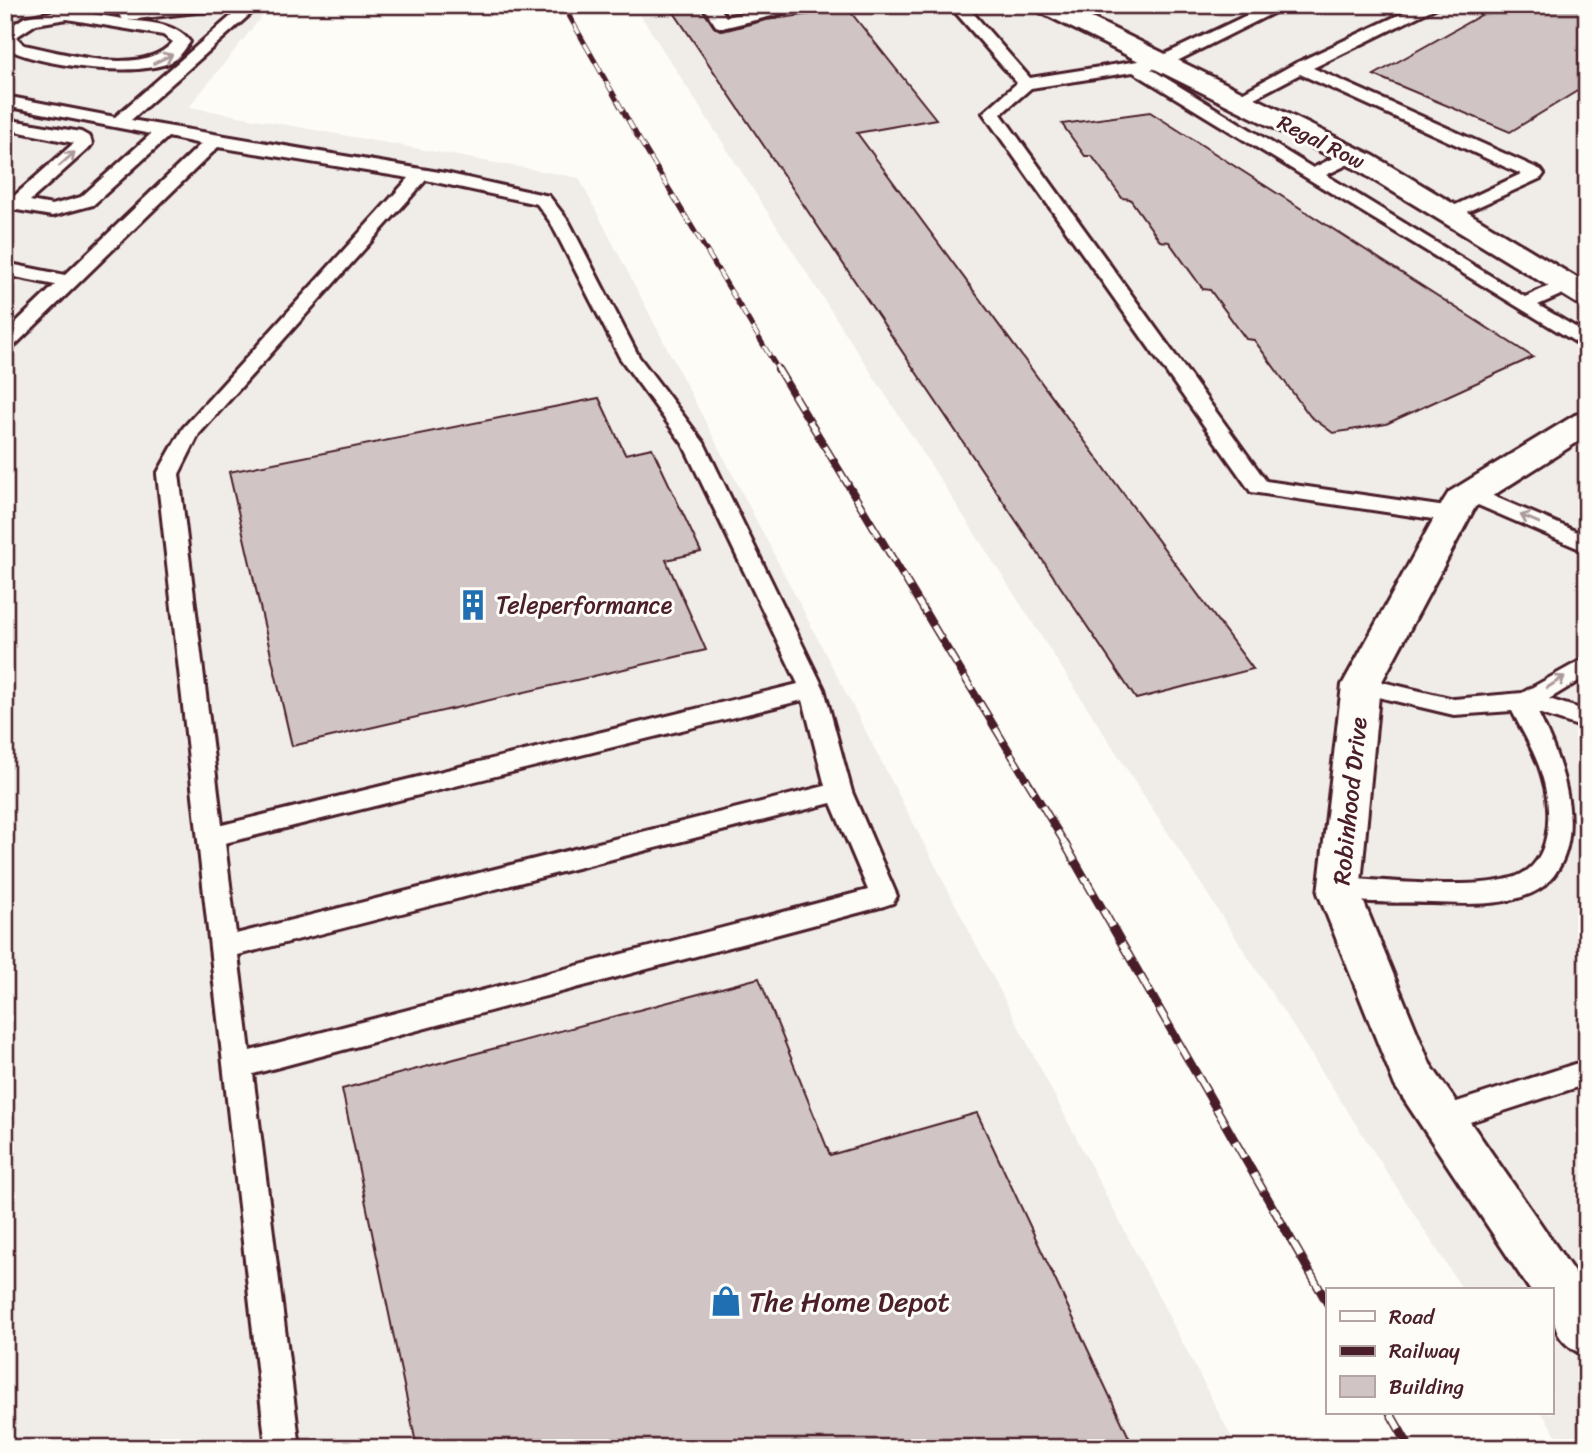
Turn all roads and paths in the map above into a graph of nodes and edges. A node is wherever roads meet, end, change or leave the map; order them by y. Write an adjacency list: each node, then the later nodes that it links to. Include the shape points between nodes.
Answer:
1 (213, 5): 11 (lane)
2 (235, 5): 12 (lane, via 248,9)
3 (710, 5): 9 (lane, via 722,23)
4 (799, 5): 9 (lane)
5 (957, 5): 18 (lane)
6 (1046, 5): 15 (street, Regal Row)
7 (1281, 5): 15 (lane)
8 (1433, 5): 16 (lane)
9 (771, 8)
10 (66, 14): 11 (lane); 13 (lane, via 31,20); 13 (lane, one-way to 10, via 19,49 130,67 158,63 183,42 167,31)
11 (134, 16): 12 (lane)
12 (222, 32): 17 (lane)
13 (6, 36)
14 (5, 58): 17 (lane)
15 (1148, 64): 18 (lane); 20 (street, Regal Row); 27 (lane)
16 (1300, 68): 20 (lane); 29 (lane, via 1535,174)
17 (163, 83): 21 (lane)
18 (1026, 84): 37 (lane, via 992,113 1259,487)
19 (5, 100): 21 (lane)
20 (1237, 100): 25 (street, Regal Row)
21 (119, 122): 23 (lane)
22 (5, 124): 28 (lane, one-way to 22, via 83,144 81,137)
23 (165, 131): 24 (lane); 28 (lane, via 86,201 52,211)
24 (215, 141): 26 (lane); 31 (lane)
25 (1351, 156): 27 (lane); 29 (street, Regal Row)
26 (422, 174): 41 (lane, via 543,200 561,222 630,358 693,443); 45 (lane, via 190,432 168,474)
27 (1312, 174): 33 (lane)
28 (11, 203)
29 (1451, 214): 32 (street, Regal Row)
30 (8, 273): 31 (lane)
31 (69, 282): 35 (lane)
32 (1577, 291): 33 (lane)
33 (1524, 304): 34 (lane)
34 (1587, 343)
35 (5, 344)
36 (1587, 422): 37 (street, Robinhood Drive)
37 (1462, 505): 38 (lane, one-way to 37); 40 (street, Robinhood Drive)
38 (1586, 543)
39 (1587, 665): 42 (lane, one-way to 39)
40 (1361, 685): 42 (lane, via 1454,707); 46 (street, Robinhood Drive)
41 (812, 689): 44 (lane); 45 (lane)
42 (1523, 702): 43 (lane); 46 (lane, via 1555,779 1561,827 1555,855 1534,880 1473,893)
43 (1587, 720)
44 (839, 792): 47 (lane); 48 (lane, via 884,896)
45 (211, 837): 47 (lane)
46 (1339, 888): 50 (street, Robinhood Drive, via 1412,1073)
47 (224, 948): 48 (lane)
48 (238, 1066): 52 (lane)
49 (1587, 1072): 50 (lane)
50 (1442, 1119): 51 (street, Robinhood Drive)
51 (1587, 1333)
52 (283, 1448)

